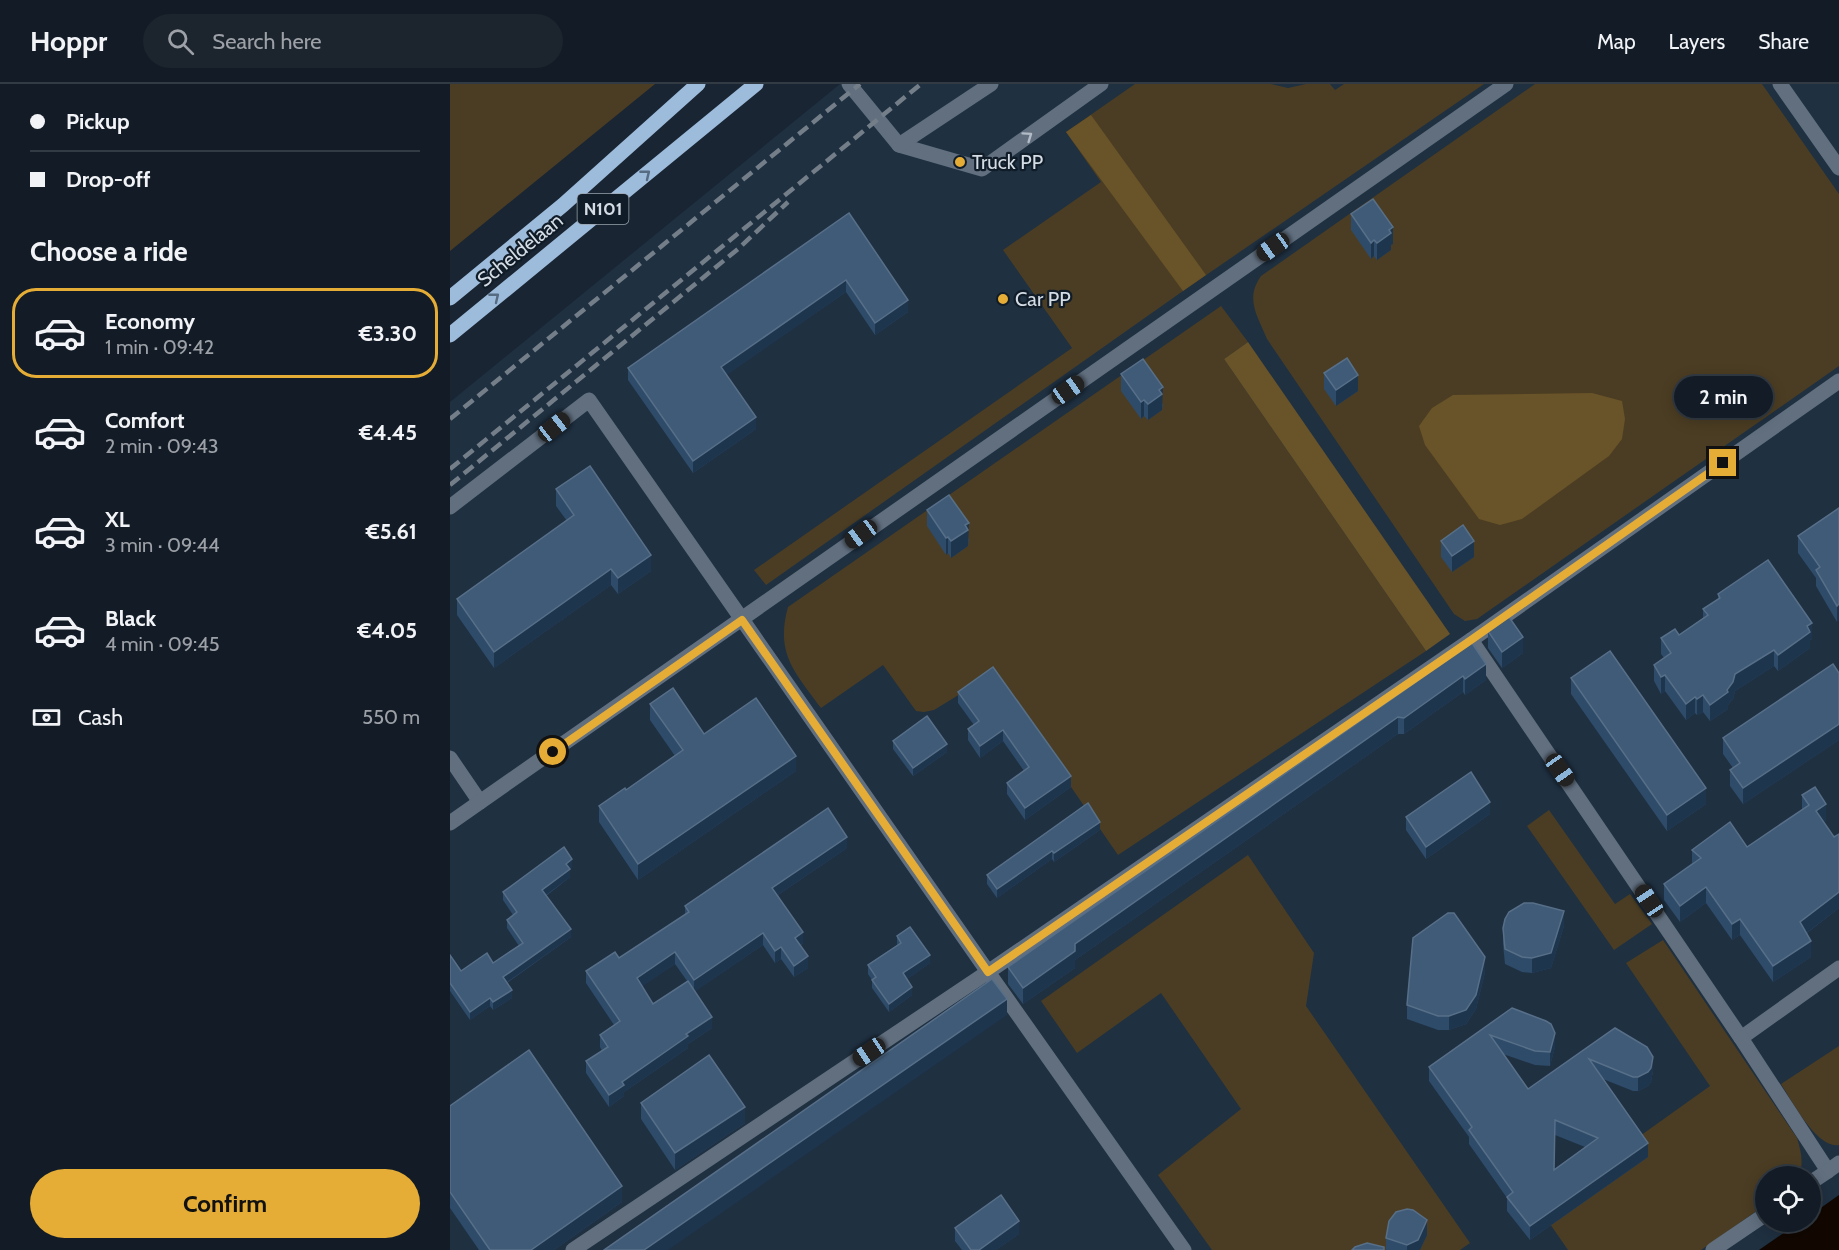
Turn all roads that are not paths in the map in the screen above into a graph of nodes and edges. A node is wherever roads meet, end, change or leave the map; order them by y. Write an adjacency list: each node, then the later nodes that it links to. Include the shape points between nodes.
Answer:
1 (698, 84): 10 (main road, Scheldelaan / N101, via 563,205)
2 (756, 84): 11 (main road, Scheldelaan / N101, one-way to 2)
3 (849, 84): 8 (lane)
4 (991, 84): 8 (lane)
5 (1101, 84): 8 (lane, one-way to 5, via 982,169)
6 (1506, 84): 14 (lane)
7 (1780, 84): 9 (lane)
8 (899, 146)
9 (1839, 168)
10 (450, 298)
11 (450, 334)
12 (1839, 381): 15 (lane)
13 (450, 507): 14 (lane, via 589,400)
14 (742, 620): 17 (lane); 20 (lane)
15 (1471, 640): 20 (lane); 21 (lane)
16 (450, 758): 17 (lane)
17 (480, 802): 18 (lane)
18 (450, 823)
19 (1839, 968): 21 (lane)
20 (988, 972): 24 (lane); 25 (lane)
21 (1741, 1038): 22 (lane)
22 (1833, 1167)
23 (1755, 1221): 26 (lane)
24 (573, 1250)
25 (1184, 1250)
26 (1713, 1250)

